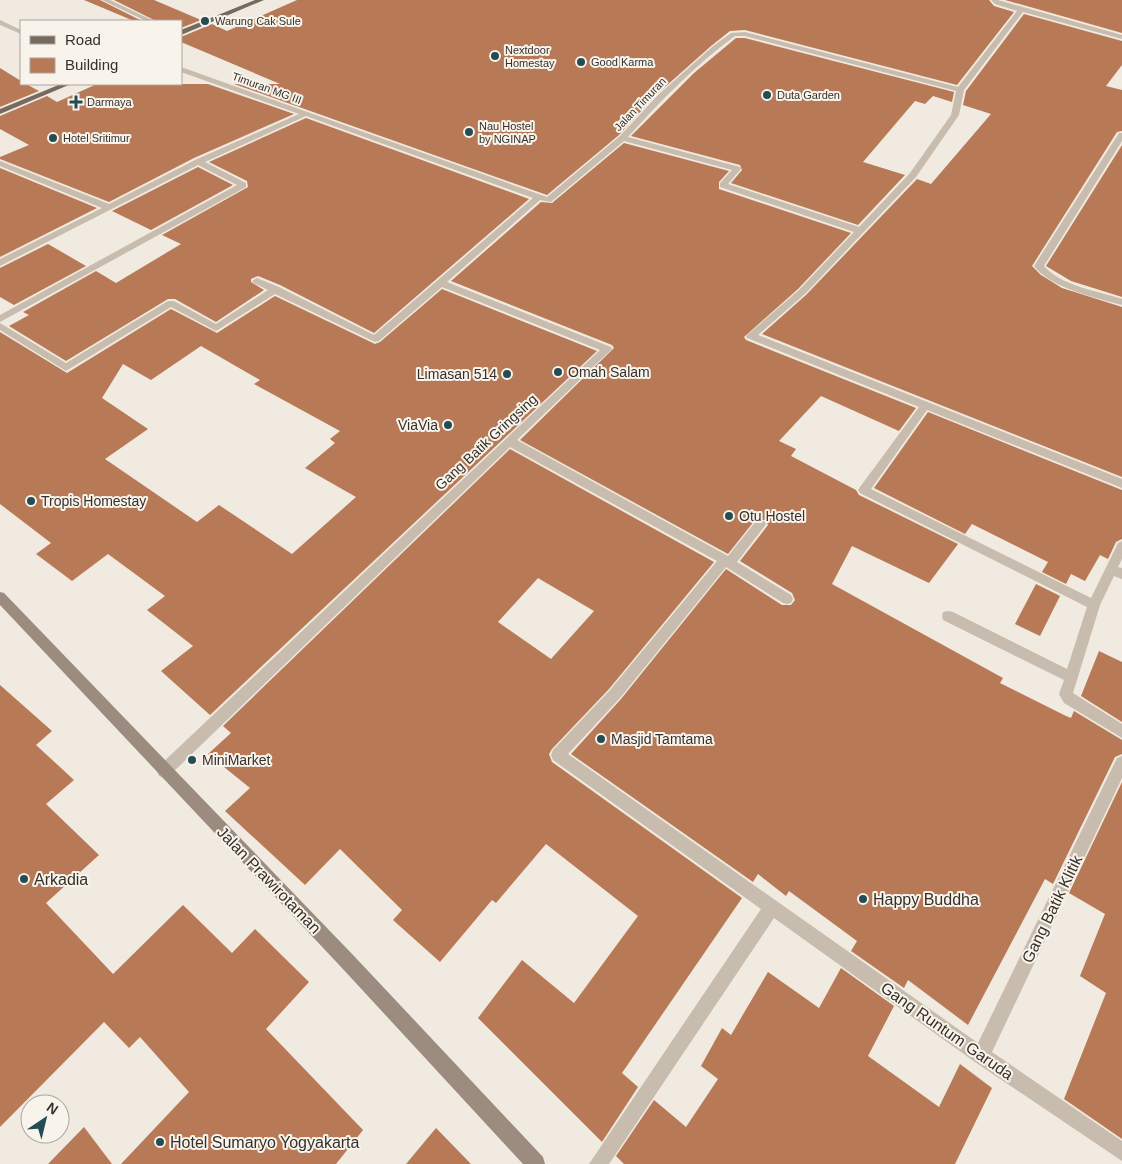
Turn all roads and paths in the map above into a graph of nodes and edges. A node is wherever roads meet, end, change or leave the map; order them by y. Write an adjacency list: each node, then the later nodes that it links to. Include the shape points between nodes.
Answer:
1 (105, 0): 5 (street)
2 (261, 0): 8 (main road)
3 (994, 0): 4 (street)
4 (1022, 9): 9 (street); 12 (street)
5 (149, 20)
6 (0, 22): 7 (street)
7 (20, 32)
8 (182, 34)
9 (1122, 37)
10 (182, 69): 14 (street, Timuran MG III)
11 (65, 85): 13 (main road)
12 (960, 90): 16 (street, Jalan Timuran, via 745,34 733,34 660,98); 21 (street, via 955,115 913,175)
13 (0, 112)
14 (305, 114): 18 (street); 19 (street, Timuran MG III)
15 (1122, 135): 26 (street, via 1039,266 1042,272 1060,280)
16 (623, 138): 19 (street, Jalan Timuran, via 548,200); 21 (street, via 737,169 723,185)
17 (0, 162): 20 (street)
18 (198, 162): 20 (street); 27 (street, via 243,185)
19 (540, 197): 24 (street)
20 (108, 207): 22 (street)
21 (861, 231): 29 (street, via 802,292 751,336)
22 (0, 263)
23 (258, 280): 25 (street)
24 (442, 283): 25 (street, via 375,338); 30 (street, Gang Batik Gringsing, via 608,349)
25 (276, 289): 28 (street, via 216,328 171,303 66,368)
26 (1122, 302)
27 (0, 319)
28 (0, 326)
29 (925, 406): 31 (street); 38 (street, via 864,490)
30 (509, 441): 34 (street); 43 (street, Gang Batik Gringsing)
31 (1122, 484)
32 (760, 524): 34 (street)
33 (1122, 546): 35 (street)
34 (727, 562): 37 (street); 44 (street, Gang Runtum Garuda, via 615,694 558,755)
35 (1116, 571): 38 (street)
36 (0, 597): 43 (street, Jalan Prawirotaman)
37 (787, 599)
38 (1094, 605): 40 (street)
39 (948, 616): 40 (street)
40 (1070, 677): 41 (street, via 1066,691 1069,699)
41 (1122, 732)
42 (1122, 763): 45 (street, Gang Batik Klitik)
43 (164, 771): 47 (street, Jalan Prawirotaman, via 342,954)
44 (772, 907): 45 (street, Gang Runtum Garuda); 48 (street)
45 (982, 1056): 46 (street, Gang Runtum Garuda)
46 (1122, 1152)
47 (536, 1164)
48 (598, 1164)

